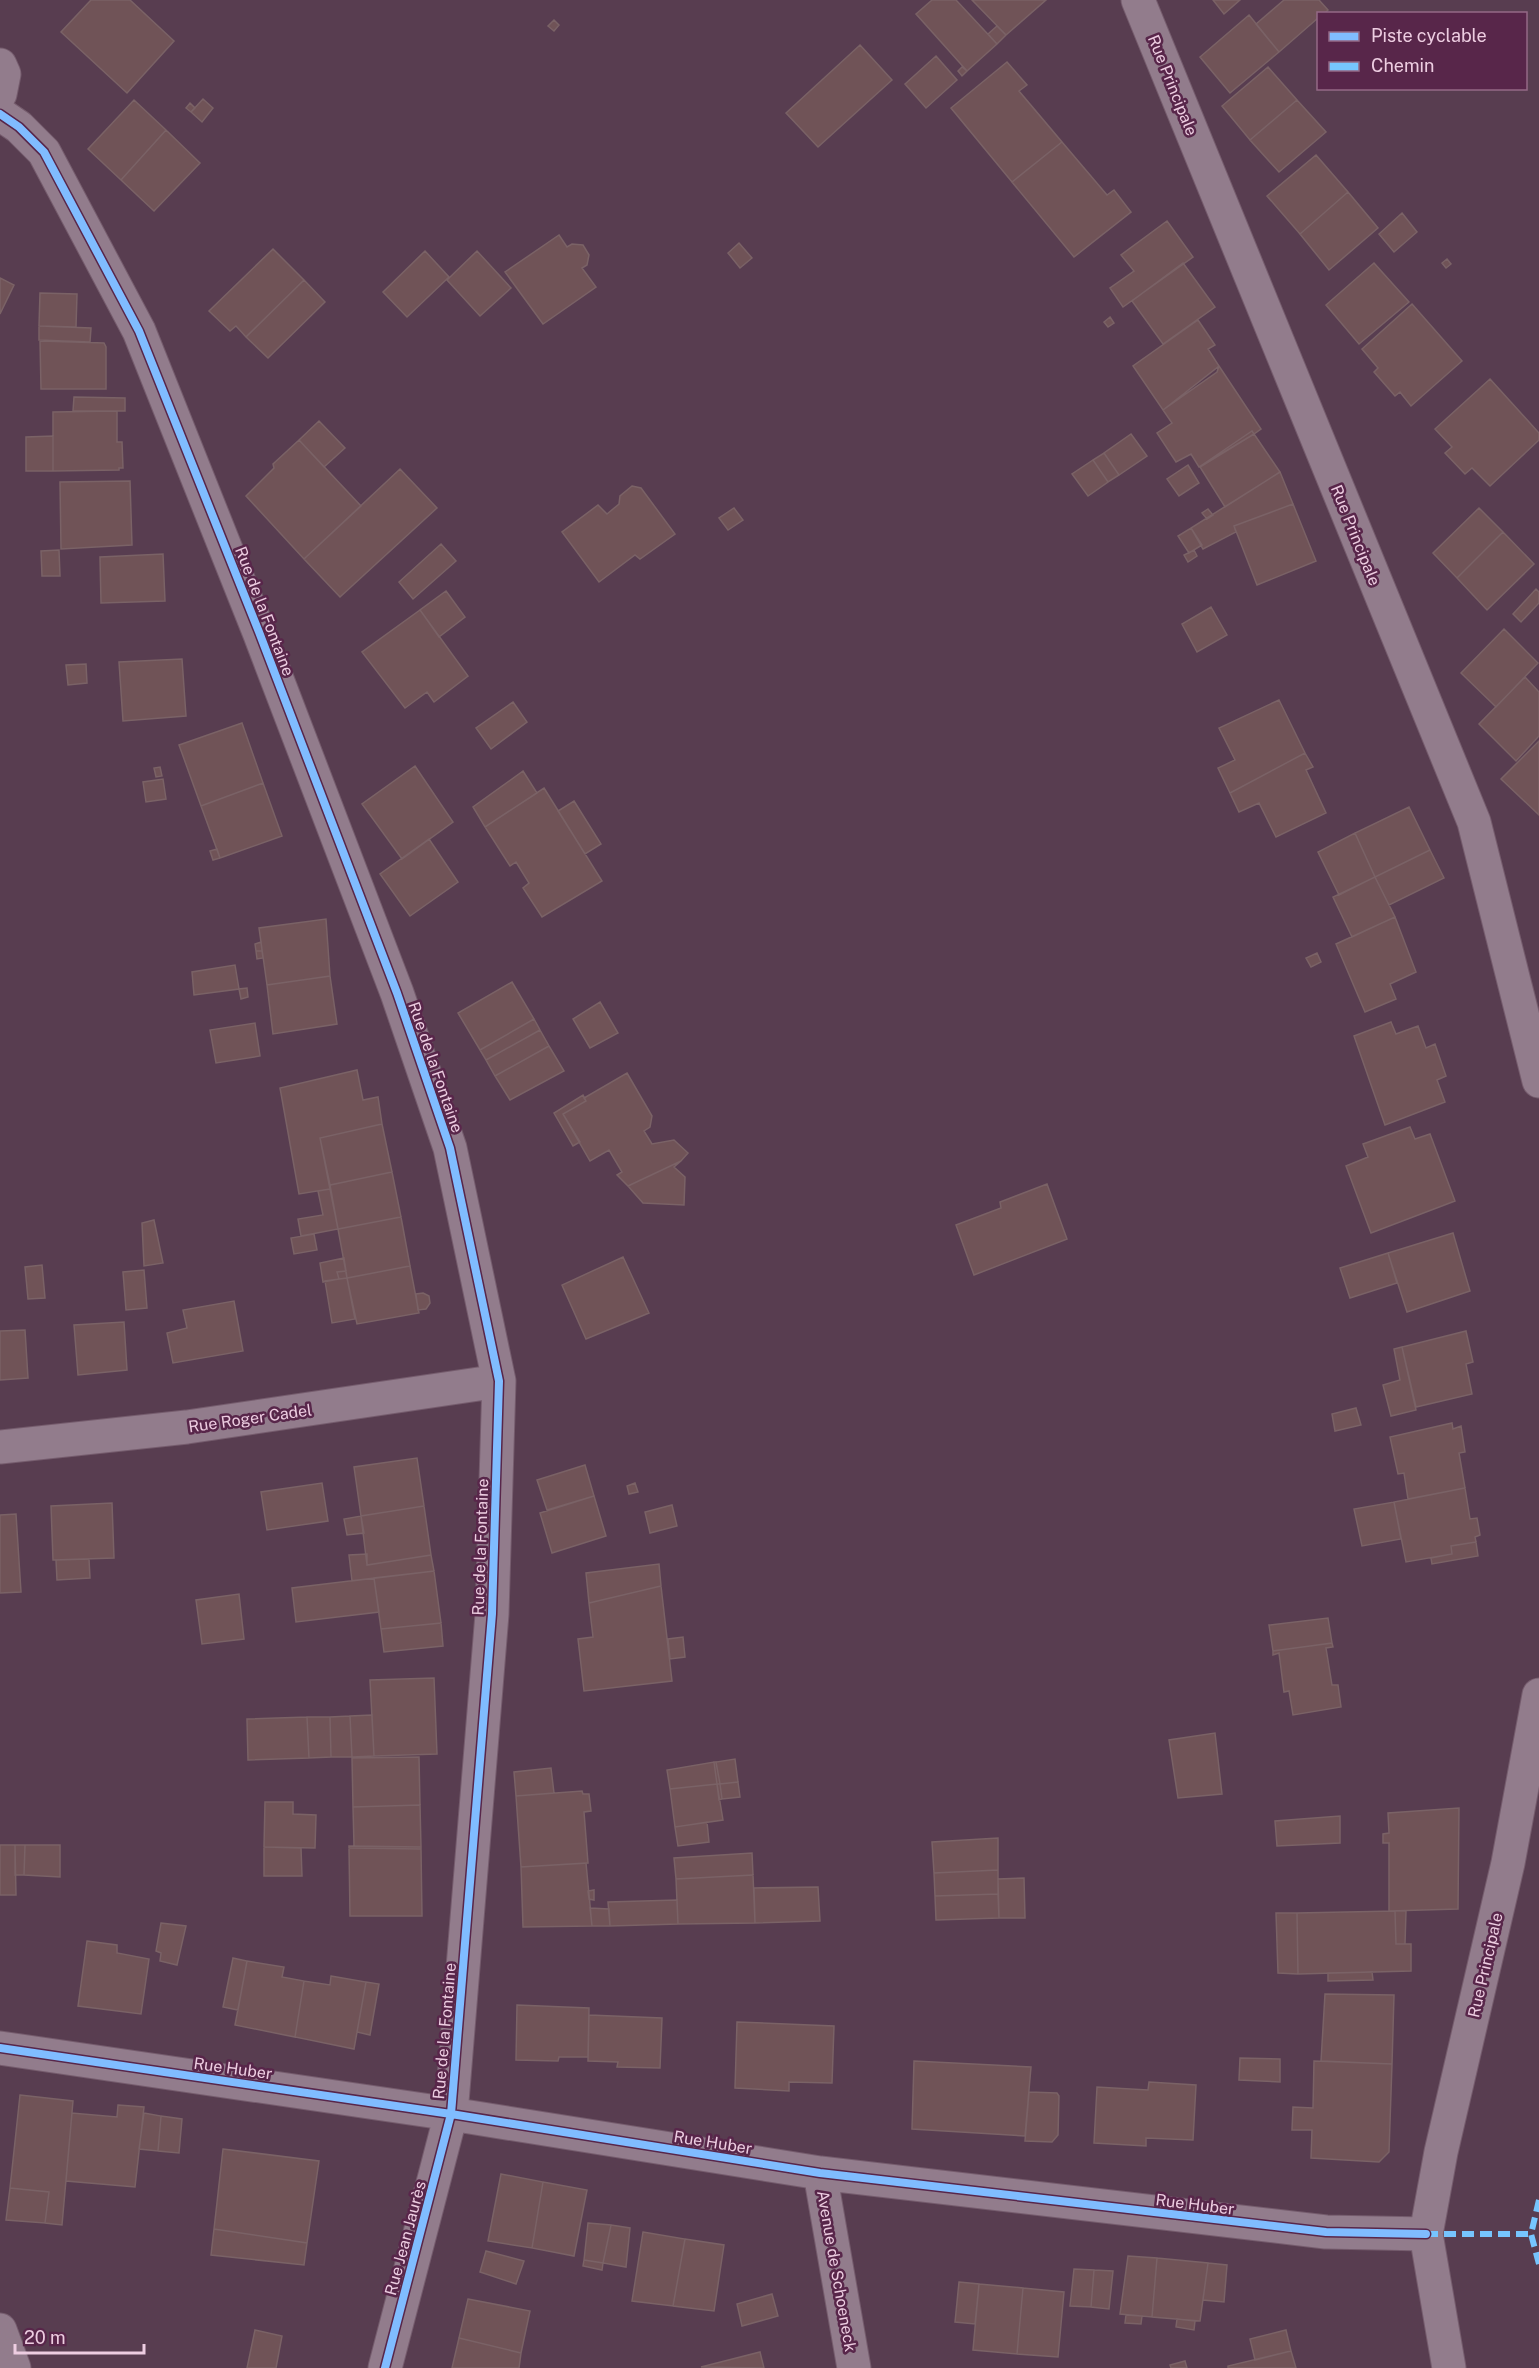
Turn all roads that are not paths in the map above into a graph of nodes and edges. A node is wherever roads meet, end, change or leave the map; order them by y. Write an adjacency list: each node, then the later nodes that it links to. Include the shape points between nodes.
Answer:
1 (1138, 0): 5 (street, Rue Principale, via 1474,822)
2 (0, 65): 3 (street)
3 (0, 94)
4 (0, 114): 6 (street, Rue de la Fontaine, via 44,152 139,331 259,632 397,993 450,1148)
5 (1539, 1081)
6 (499, 1381): 7 (street, Rue Roger Cadel, via 188,1427); 10 (street, Rue de la Fontaine, via 492,1614)
7 (0, 1447)
8 (1539, 1695): 12 (street, Rue Principale, via 1508,1863 1441,2152)
9 (0, 2048): 10 (street, Rue Huber)
10 (451, 2114): 11 (street, Rue Huber); 15 (street, Rue Jean Jaurès)
11 (820, 2173): 12 (street, Rue Huber, via 1326,2232); 16 (street, Avenue de Schoeneck)
12 (1426, 2234): 17 (street)
13 (0, 2330): 14 (street)
14 (14, 2368)
15 (385, 2368)
16 (854, 2368)
17 (1449, 2368)

